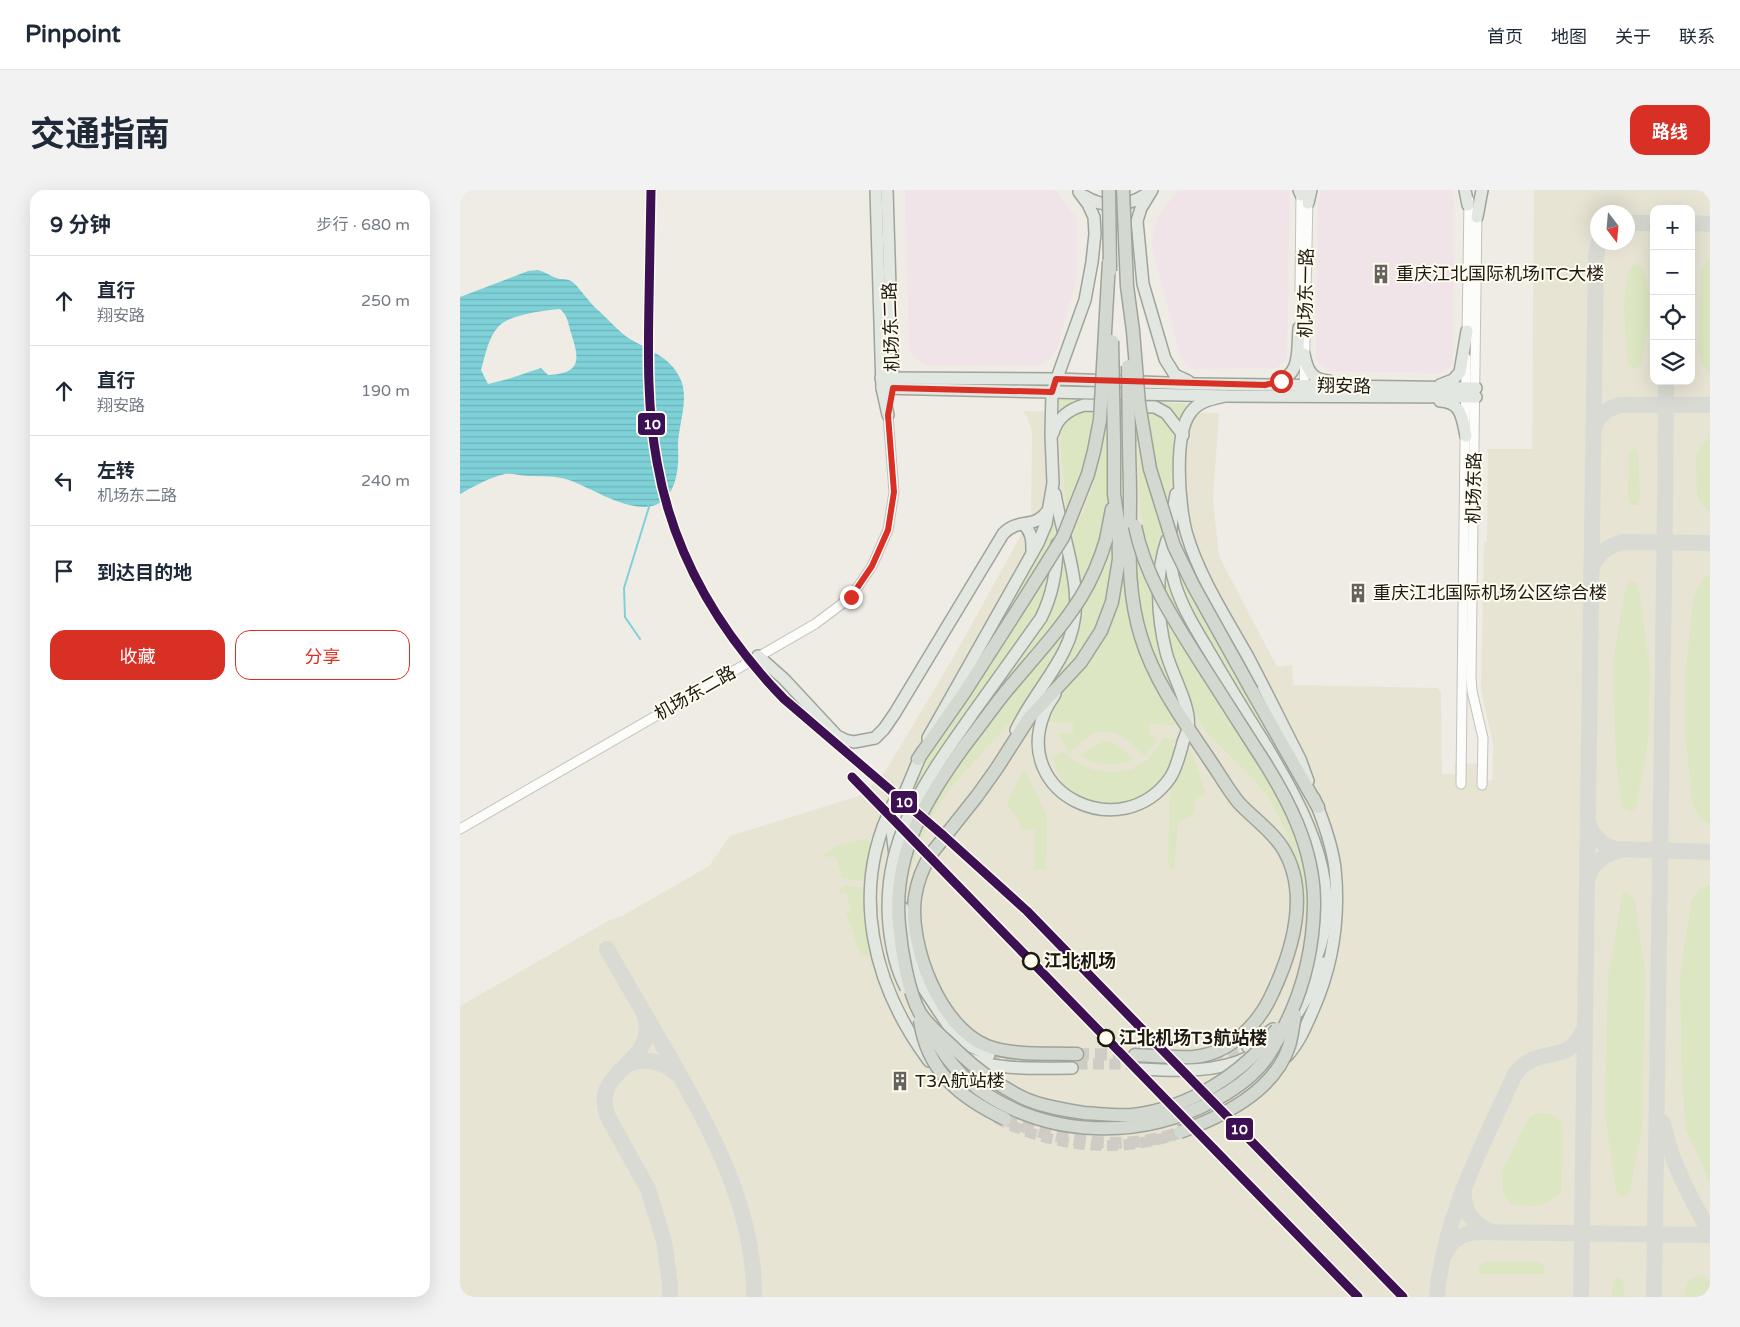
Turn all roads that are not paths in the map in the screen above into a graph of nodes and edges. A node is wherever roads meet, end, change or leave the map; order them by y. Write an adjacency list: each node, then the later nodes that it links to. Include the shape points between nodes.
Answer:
1 (876, 190): 22 (main road, 机场东二路)
2 (888, 190): 22 (main road, 机场东二路)
3 (1110, 190): 14 (highway, bridge)
4 (1123, 190): 15 (highway, bridge)
5 (1152, 190): 10 (main road, via 1136,200 1117,205 1097,203); 23 (main road, via 1137,221 1143,284 1168,365 1180,379)
6 (1465, 190): 12 (main road)
7 (1469, 190): 12 (street, 机场东路)
8 (1478, 190): 13 (street, 机场东路)
9 (1482, 190): 13 (main road)
10 (1078, 191): 18 (main road, via 1092,210 1095,234 1089,287)
11 (1304, 193): 16 (street, 机场东一路); 19 (street, 机场东一路)
12 (1468, 205): 17 (street, 机场东路)
13 (1477, 217): 29 (street, 机场东路)
14 (1109, 262): 37 (highway, bridge); 48 (highway, bridge, via 1100,420 1088,474 1062,537)
15 (1127, 286): 38 (highway, bridge); 51 (highway, bridge, via 1147,454 1174,546)
16 (1300, 328): 24 (main road, via 1294,371 1286,379); 27 (street, 机场东一路)
17 (1467, 331): 26 (main road, via 1460,372 1447,383); 29 (street, 机场东路)
18 (1067, 350): 20 (main road, via 1048,372); 21 (main road)
19 (1304, 354): 25 (main road, via 1315,378); 27 (street, 机场东一路)
20 (1020, 379): 21 (main road, 翔安路); 22 (main road, 翔安路)
21 (1056, 379): 23 (main road, 翔安路); 28 (main road)
22 (887, 383): 28 (main road, 翔安路); 32 (main road)
23 (1196, 384): 24 (main road, 翔安路)
24 (1265, 385): 27 (main road, 翔安路)
25 (1360, 386): 26 (main road, 翔安路); 27 (main road, 翔安路)
26 (1430, 387): 29 (main road, 翔安路)
27 (1301, 391): 30 (main road, 翔安路); 31 (main road, 翔安路)
28 (1052, 392): 30 (main road, 翔安路); 35 (main road)
29 (1471, 392): 31 (main road, 翔安路); 34 (street, 机场东路); 50 (street, 机场东路, via 1471,677 1483,738)
30 (1225, 396): 33 (main road, via 1196,406 1187,418)
31 (1404, 397): 34 (main road, via 1453,404 1461,415)
32 (888, 415): 43 (street, 机场东二路, via 894,492 888,530 872,566 851,597 815,624)
33 (1182, 435): 35 (main road, via 1166,413 1155,407 1084,405 1070,410 1059,420); 36 (main road)
34 (1466, 436): 49 (street, 机场东路)
35 (1051, 438): 39 (main road)
36 (1178, 480): 41 (main road); 51 (main road, via 1186,534 1194,554 1300,760)
37 (1114, 494): 44 (highway, via 1119,559 1112,602 1096,640); 58 (highway, bridge, via 1100,559 1080,598 946,771 914,828 899,879 898,899 901,945)
38 (1130, 497): 46 (highway, via 1128,538 1132,600 1141,638 1154,669); 56 (highway, bridge, via 1139,544 1168,611 1265,762 1289,804 1302,836 1314,891 1313,930)
39 (1054, 508): 40 (main road, via 1041,519); 42 (main road); 45 (main road, via 1075,586 1076,616 1064,651); 58 (main road, bridge, via 1057,568 1046,607 1030,635 934,768 901,830 893,857 887,908 890,936 902,980)
40 (1023, 524): 42 (main road, via 1032,536); 43 (main road, via 1010,526 997,542 895,714 875,738 854,742 837,736)
41 (1170, 530): 46 (main road, via 1159,578 1159,611 1166,654 1186,706); 56 (main road, via 1174,582 1180,600 1293,792 1319,856 1326,897 1324,931 1315,963)
42 (1032, 552): 48 (main road)
43 (758, 656): 52 (street, 机场东二路)
44 (1061, 684): 45 (highway); 47 (main road, via 1044,714)
45 (1027, 714): 47 (main road); 53 (highway, via 997,768)
46 (1188, 728): 47 (main road, via 1179,759 1162,788 1138,805 1112,810 1082,805 1057,789 1043,766); 63 (highway, via 1239,802 1282,846 1289,860 1295,888 1293,937 1266,1008 1237,1040 1195,1057)
47 (1038, 740)
48 (918, 760): 54 (main road, via 892,831); 59 (main road, via 883,825 870,877 870,912 878,962)
49 (1461, 784)
50 (1482, 785)
51 (1319, 812): 55 (main road, via 1330,894 1328,938); 68 (main road, via 1334,867 1336,923 1330,960 1318,999 1299,1040 1277,1068 1235,1104 1206,1123)
52 (460, 829)
53 (926, 863): 54 (main road, via 912,884 910,896); 61 (highway, via 915,897 915,922 932,987 950,1017 961,1030 986,1046 1011,1051)
54 (914, 961): 62 (main road, via 924,989 958,1040)
55 (1321, 971): 60 (main road, via 1285,1018); 65 (main road, via 1282,1036 1266,1048 1222,1066 1189,1070)
56 (1304, 982): 57 (highway, bridge)
57 (1297, 999): 58 (highway, bridge, via 1269,1039 1248,1060 1212,1087 1154,1111 1115,1116 1062,1110 1029,1100 999,1085 972,1066); 68 (highway, bridge, via 1289,1047 1273,1074 1235,1106)
58 (918, 1008): 67 (highway, bridge, via 924,1040 945,1078 959,1092)
59 (904, 1020): 64 (main road, via 954,1052 974,1060 1004,1066); 66 (main road, via 945,1082)
60 (1248, 1047)
61 (1077, 1054)
62 (989, 1055)
63 (1135, 1055)
64 (1072, 1068)
65 (1140, 1069)
66 (977, 1107)
67 (1005, 1119)
68 (1185, 1130)

